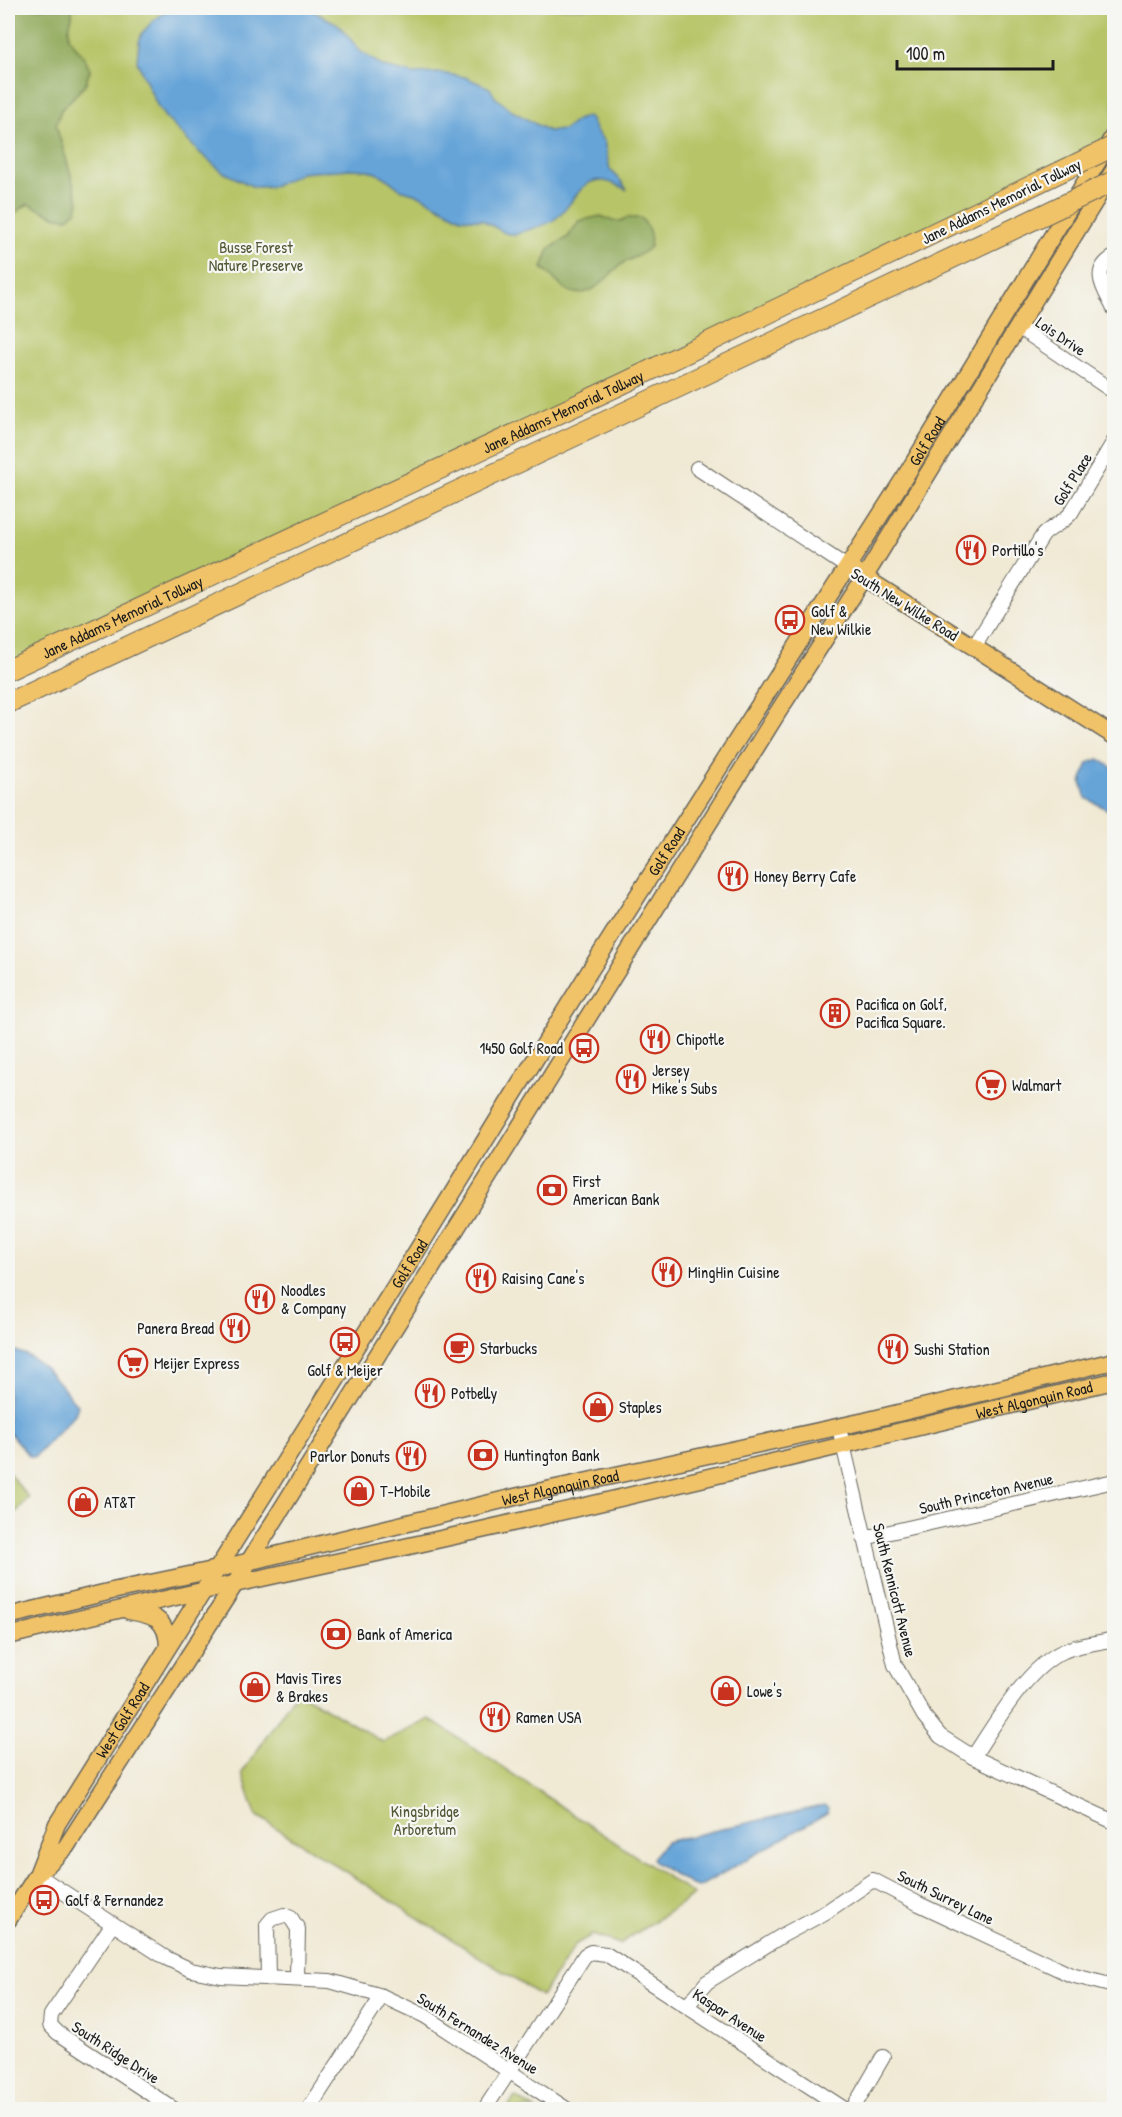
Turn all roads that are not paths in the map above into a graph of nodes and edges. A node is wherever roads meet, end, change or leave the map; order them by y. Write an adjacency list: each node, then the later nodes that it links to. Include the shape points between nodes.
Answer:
1 (1114, 135): 11 (main road, Golf Road)
2 (1114, 146): 14 (highway, Jane Addams Memorial Tollway, bridge, via 622,384)
3 (1114, 170): 7 (main road, Golf Road)
4 (1114, 181): 15 (highway, Jane Addams Memorial Tollway, bridge)
5 (1114, 257): 6 (street, via 1102,266 1100,274)
6 (1114, 309)
7 (1018, 327): 8 (street, Lois Drive); 12 (main road, Golf Road)
8 (1114, 392)
9 (1114, 441): 13 (street, Golf Place, via 1071,513 1043,535)
10 (697, 468): 11 (street, South New Wilke Road)
11 (847, 567): 12 (main road, South New Wilke Road); 24 (main road, Golf Road)
12 (864, 578): 13 (main road, South New Wilke Road); 23 (main road, Golf Road)
13 (974, 647): 16 (main road, South New Wilke Road)
14 (8, 670)
15 (8, 703)
16 (1114, 736)
17 (1114, 1361): 19 (main road, West Algonquin Road)
18 (1114, 1382): 20 (main road, West Algonquin Road)
19 (840, 1426): 20 (street, South Kennicott Avenue); 23 (main road, West Algonquin Road, via 519,1496)
20 (843, 1446): 22 (street, South Kennicott Avenue); 25 (main road, West Algonquin Road)
21 (1114, 1481): 22 (street, South Princeton Avenue)
22 (864, 1538): 32 (street, South Kennicott Avenue, via 895,1665 940,1736)
23 (249, 1562): 24 (main road, West Algonquin Road); 25 (main road, Golf Road)
24 (218, 1569): 26 (main road, West Golf Road); 28 (main road, West Algonquin Road)
25 (235, 1584): 26 (main road, West Algonquin Road); 34 (main road, West Golf Road, via 66,1847)
26 (204, 1591): 27 (main road, West Algonquin Road); 31 (main road, West Golf Road)
27 (116, 1610): 29 (main road, West Algonquin Road); 31 (main road, via 149,1614 159,1620 168,1636)
28 (8, 1616)
29 (8, 1636)
30 (1114, 1639): 32 (street, via 1064,1651 1040,1668 1012,1699)
31 (168, 1646): 34 (main road, West Golf Road, via 57,1824)
32 (973, 1757): 33 (street, South Kennicott Avenue)
33 (1114, 1822)
34 (37, 1875): 35 (main road, West Golf Road); 36 (street, South Fernandez Avenue)
35 (8, 1920)
36 (112, 1925): 37 (street, South Fernandez Avenue, via 191,1970); 44 (street, South Ridge Drive, via 51,2015 50,2025)
37 (268, 1978): 38 (street, South Fernandez Avenue); 38 (street, via 267,1926 272,1919 284,1915 298,1929)
38 (297, 1978): 40 (street, South Fernandez Avenue, via 330,1981)
39 (1114, 1986): 41 (street, South Surrey Lane, via 1071,1975 873,1880 707,1982)
40 (382, 1996): 43 (street, South Fernandez Avenue, via 425,2016); 45 (street)
41 (687, 2007): 43 (street, Kaspar Avenue, via 606,1954 591,1952 585,1955); 48 (street, Kaspar Avenue)
42 (884, 2057): 49 (street)
43 (508, 2070): 46 (street); 47 (street, South Fernandez Avenue)
44 (175, 2109)
45 (308, 2109)
46 (484, 2109)
47 (567, 2109)
48 (846, 2109)
49 (852, 2109)

